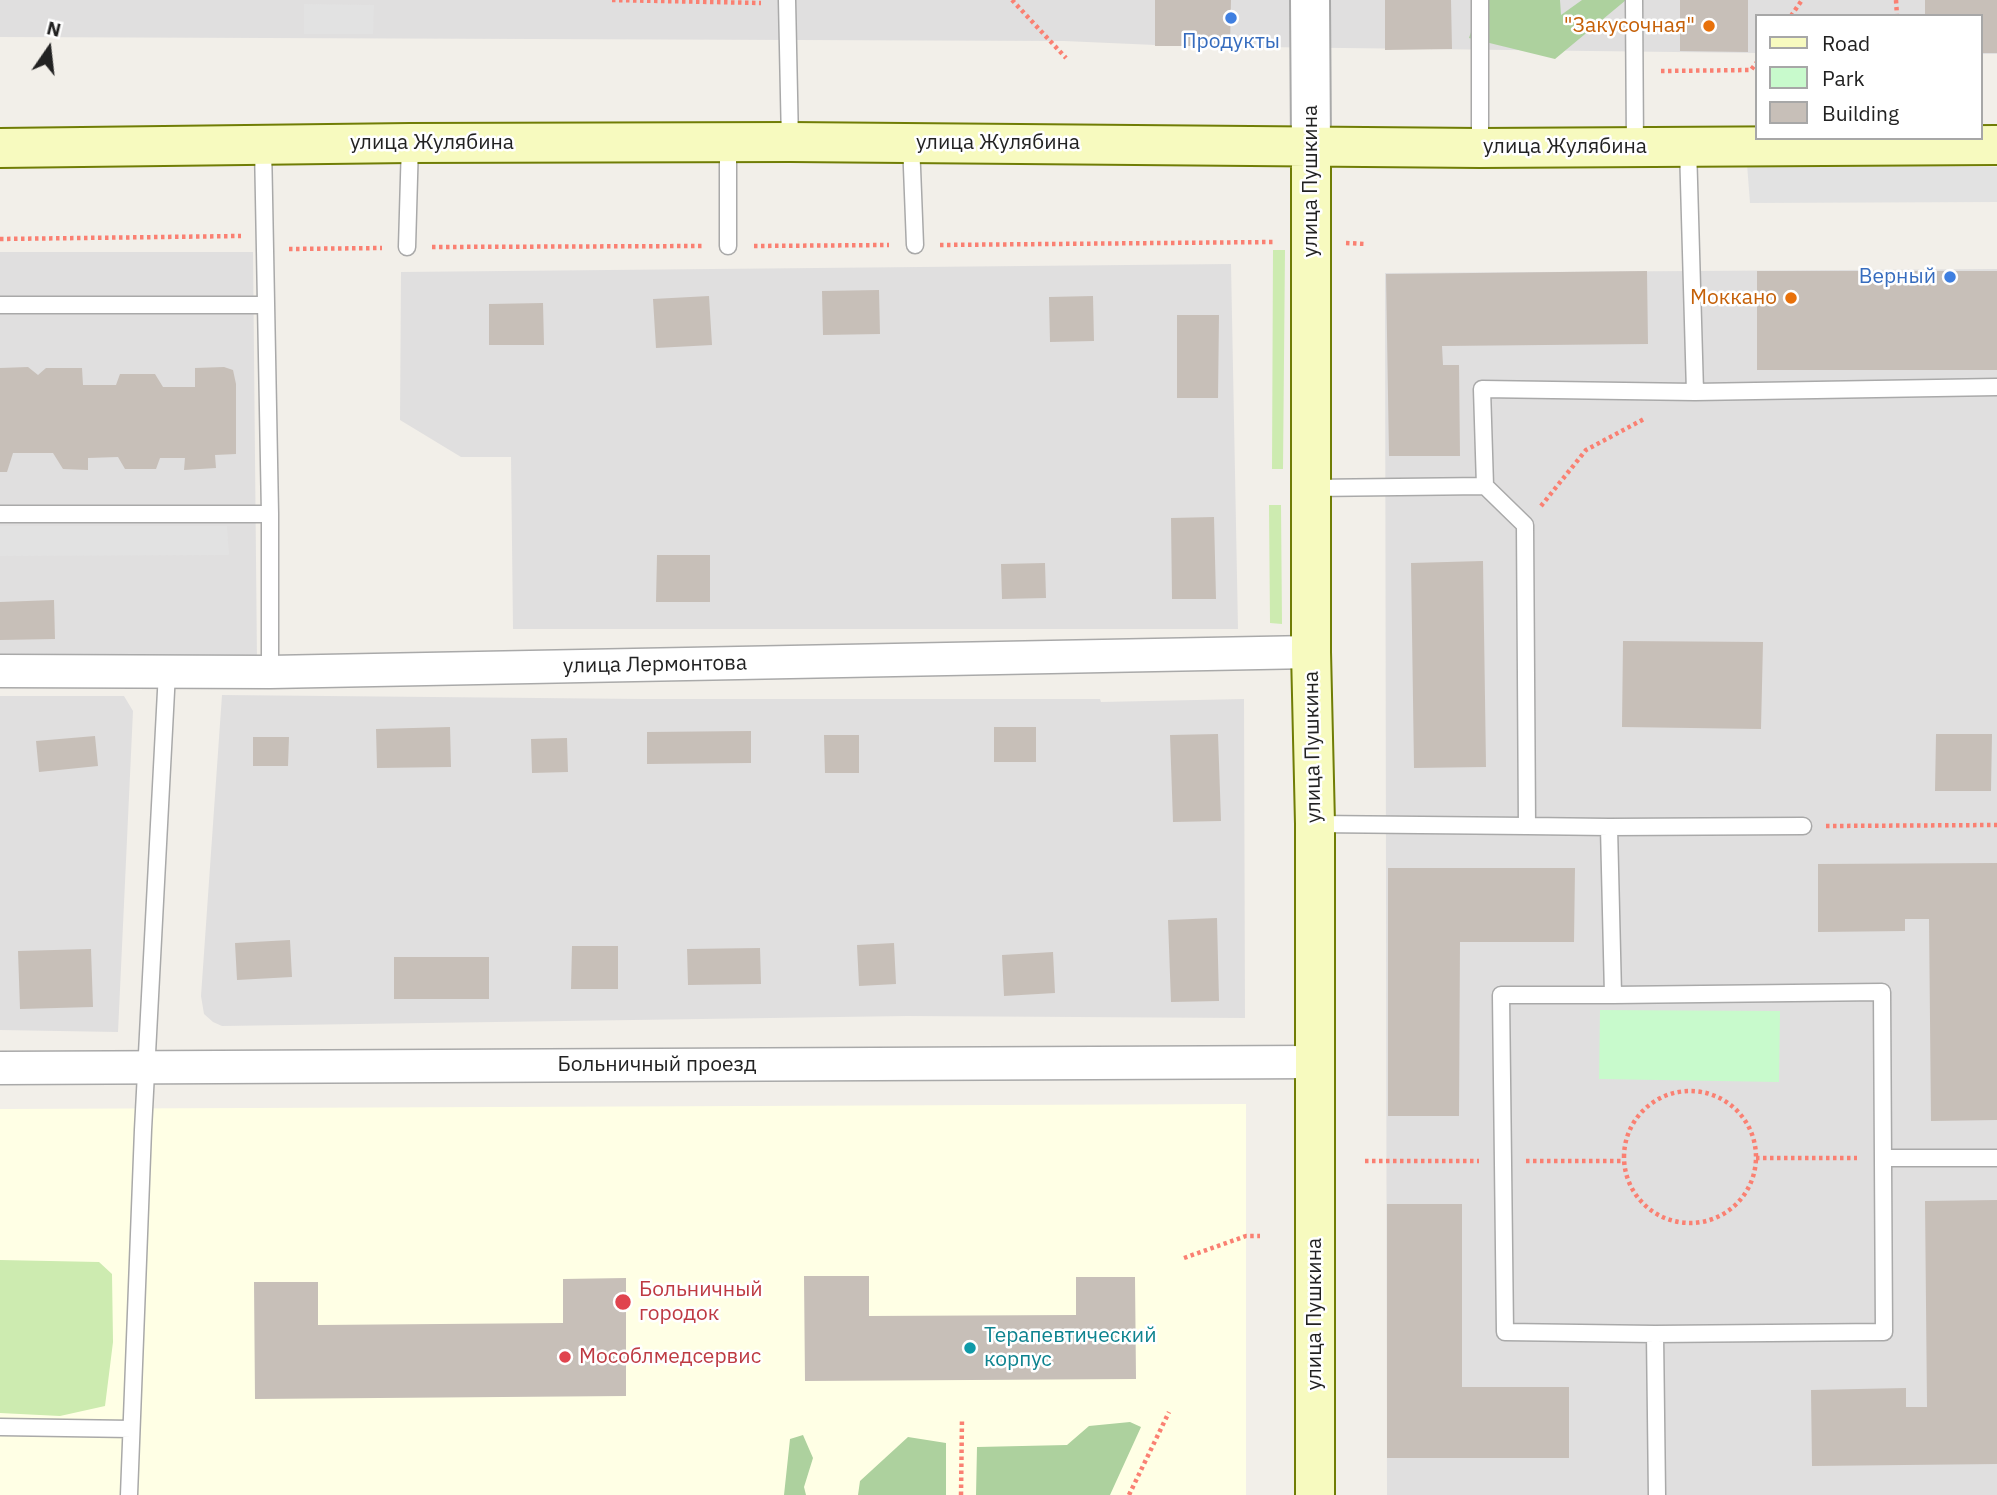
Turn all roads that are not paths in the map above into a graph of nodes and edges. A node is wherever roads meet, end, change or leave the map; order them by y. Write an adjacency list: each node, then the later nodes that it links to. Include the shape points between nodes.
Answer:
1 (1310, 0): 10 (street, улица Пушкина)
2 (1480, 0): 15 (lane)
3 (1634, 0): 13 (lane)
4 (787, 2): 5 (lane)
5 (790, 142): 6 (main road, улица Жулябина); 8 (main road, улица Жулябина)
6 (911, 142): 10 (main road, улица Жулябина); 16 (lane)
7 (410, 143): 8 (main road, улица Жулябина); 9 (main road, улица Жулябина); 18 (lane)
8 (728, 144): 17 (lane)
9 (263, 145): 14 (main road, улица Жулябина); 20 (lane)
10 (1311, 145): 15 (main road, улица Жулябина); 24 (main road, улица Пушкина)
11 (1997, 145): 12 (main road, улица Жулябина)
12 (1688, 146): 13 (main road, улица Жулябина); 22 (lane)
13 (1636, 147): 15 (main road, улица Жулябина)
14 (0, 148)
15 (1480, 148)
16 (915, 245)
17 (728, 246)
18 (407, 247)
19 (0, 305): 20 (lane)
20 (265, 305): 26 (lane)
21 (1997, 387): 22 (lane)
22 (1695, 392): 23 (lane, via 1482,389)
23 (1485, 486): 24 (lane); 32 (lane, via 1525,525)
24 (1312, 488): 27 (main road, улица Пушкина)
25 (0, 514): 26 (lane)
26 (270, 514): 30 (lane)
27 (1311, 652): 30 (street, улица Лермонтова); 31 (main road, улица Пушкина)
28 (0, 671): 29 (street, улица Лермонтова)
29 (167, 672): 30 (street, улица Лермонтова); 37 (lane)
30 (270, 672)
31 (1315, 824): 32 (lane); 36 (main road, улица Пушкина)
32 (1527, 826): 34 (lane)
33 (1803, 826): 34 (lane)
34 (1609, 827): 35 (lane)
35 (1613, 995): 39 (lane, via 1882,992); 41 (lane, via 1501,995 1504,1332)
36 (1314, 1062): 37 (street, Больничный проезд); 45 (main road, улица Пушкина)
37 (147, 1067): 38 (street, Больничный проезд); 43 (lane)
38 (0, 1068)
39 (1884, 1158): 40 (lane); 41 (lane, via 1884,1332)
40 (1997, 1158)
41 (1655, 1334): 46 (lane)
42 (0, 1427): 43 (lane)
43 (131, 1429): 44 (lane)
44 (129, 1495)
45 (1315, 1495)
46 (1657, 1495)

